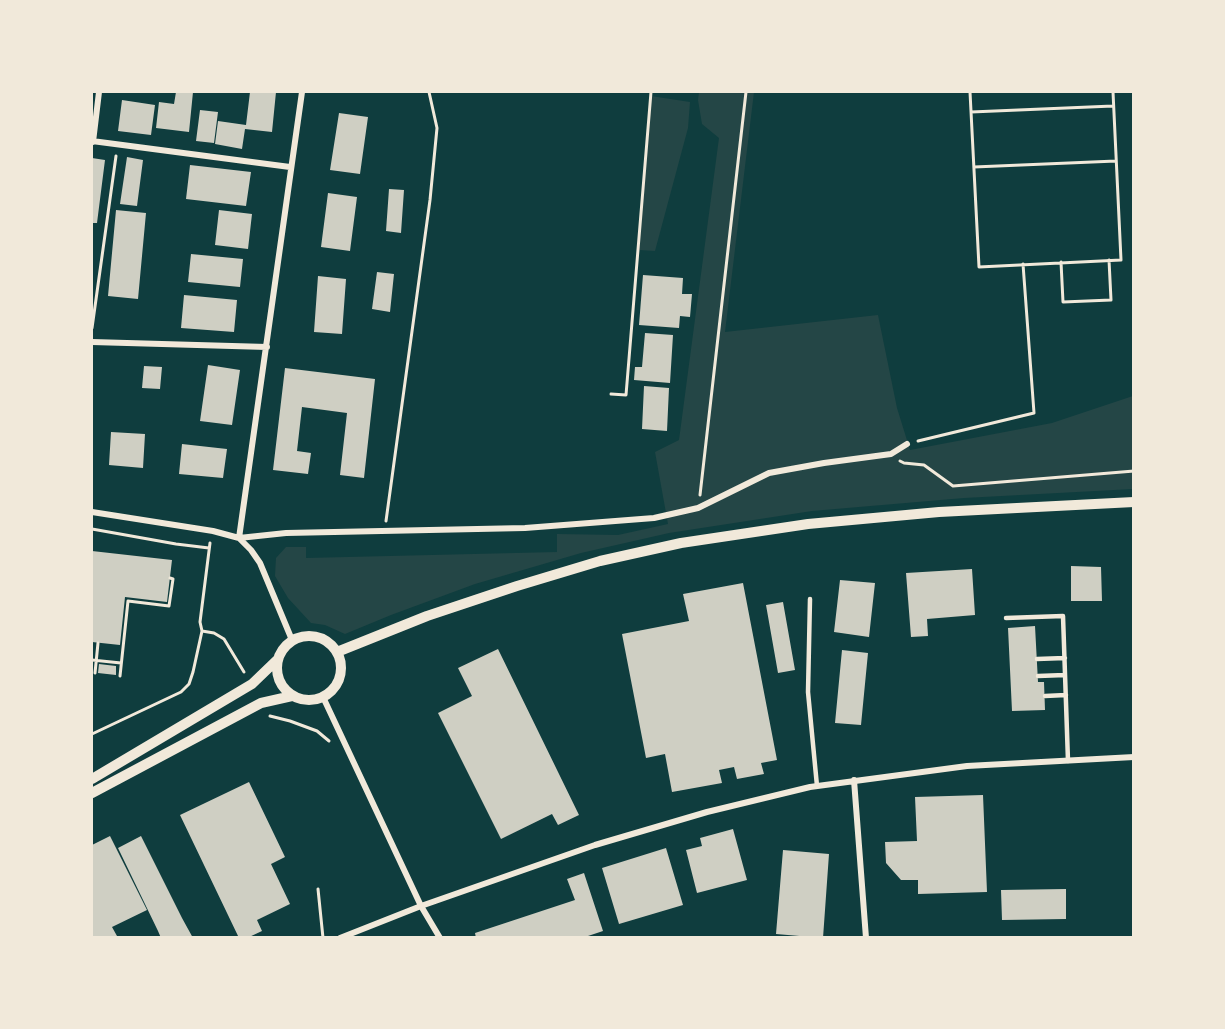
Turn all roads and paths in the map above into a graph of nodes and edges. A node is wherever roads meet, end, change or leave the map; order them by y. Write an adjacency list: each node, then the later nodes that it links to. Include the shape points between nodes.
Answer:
1 (99, 92): 10 (street)
2 (302, 92): 13 (street)
3 (429, 92): 29 (path, via 437,128 431,190)
4 (651, 92): 21 (path, via 626,395)
5 (746, 92): 26 (path)
6 (970, 92): 9 (path)
7 (1113, 92): 8 (path)
8 (1113, 106): 9 (path); 12 (path)
9 (971, 112): 14 (path)
10 (92, 142): 11 (street)
11 (118, 145): 13 (street); 18 (path)
12 (1116, 161): 14 (path); 15 (path, via 1121,260)
13 (290, 167): 20 (street)
14 (974, 167): 17 (path, via 979,267)
15 (1109, 260): 16 (path); 16 (path, via 1111,300 1063,302)
16 (1061, 262): 17 (path)
17 (1023, 264): 22 (path, via 1034,413)
18 (92, 328)
19 (92, 342): 20 (street)
20 (267, 347): 30 (street)
21 (611, 394)
22 (908, 444): 23 (street)
23 (891, 454): 24 (path, via 904,463 924,465 953,486); 26 (street, via 770,473)
24 (1134, 471)
25 (1134, 502): 37 (street, via 939,512 808,524 681,543 600,561 517,586)
26 (698, 508): 29 (street, via 654,518)
27 (92, 512): 30 (street)
28 (92, 529): 34 (path, via 209,548)
29 (385, 532): 30 (street, via 286,533)
30 (239, 538): 35 (street, via 260,563)
31 (170, 578): 43 (path, via 173,579 169,606 126,601)
32 (810, 599): 60 (lane, via 808,692)
33 (1006, 618): 38 (lane, via 1063,616)
34 (202, 631): 48 (path, via 224,639); 54 (path, via 194,672 181,692)
35 (292, 640): 37 (street, via 316,637 332,644); 39 (street)
36 (98, 643): 42 (path)
37 (338, 652): 52 (street, via 341,676 335,688)
38 (1065, 658): 40 (lane); 45 (lane)
39 (278, 659): 48 (street); 50 (street, via 280,682)
40 (1037, 659)
41 (92, 660): 42 (path)
42 (96, 661): 43 (path); 44 (path)
43 (121, 663): 46 (path)
44 (95, 674)
45 (1065, 675): 47 (lane); 49 (lane)
46 (120, 676)
47 (1038, 676)
48 (252, 684): 58 (street)
49 (1066, 695): 51 (lane); 57 (lane)
50 (292, 696): 52 (street, via 313,700); 53 (street)
51 (1045, 696)
52 (323, 697): 63 (street)
53 (261, 703): 55 (path, via 269,716 317,731); 61 (street)
54 (92, 734)
55 (331, 743)
56 (1134, 757): 57 (street)
57 (1068, 761): 59 (street, via 967,766)
58 (92, 778)
59 (854, 780): 60 (street); 67 (street)
60 (817, 786): 63 (street, via 625,836)
61 (92, 793)
62 (318, 889): 64 (path)
63 (422, 906): 65 (street); 66 (street)
64 (322, 938)
65 (340, 938)
66 (440, 938)
67 (866, 938)

